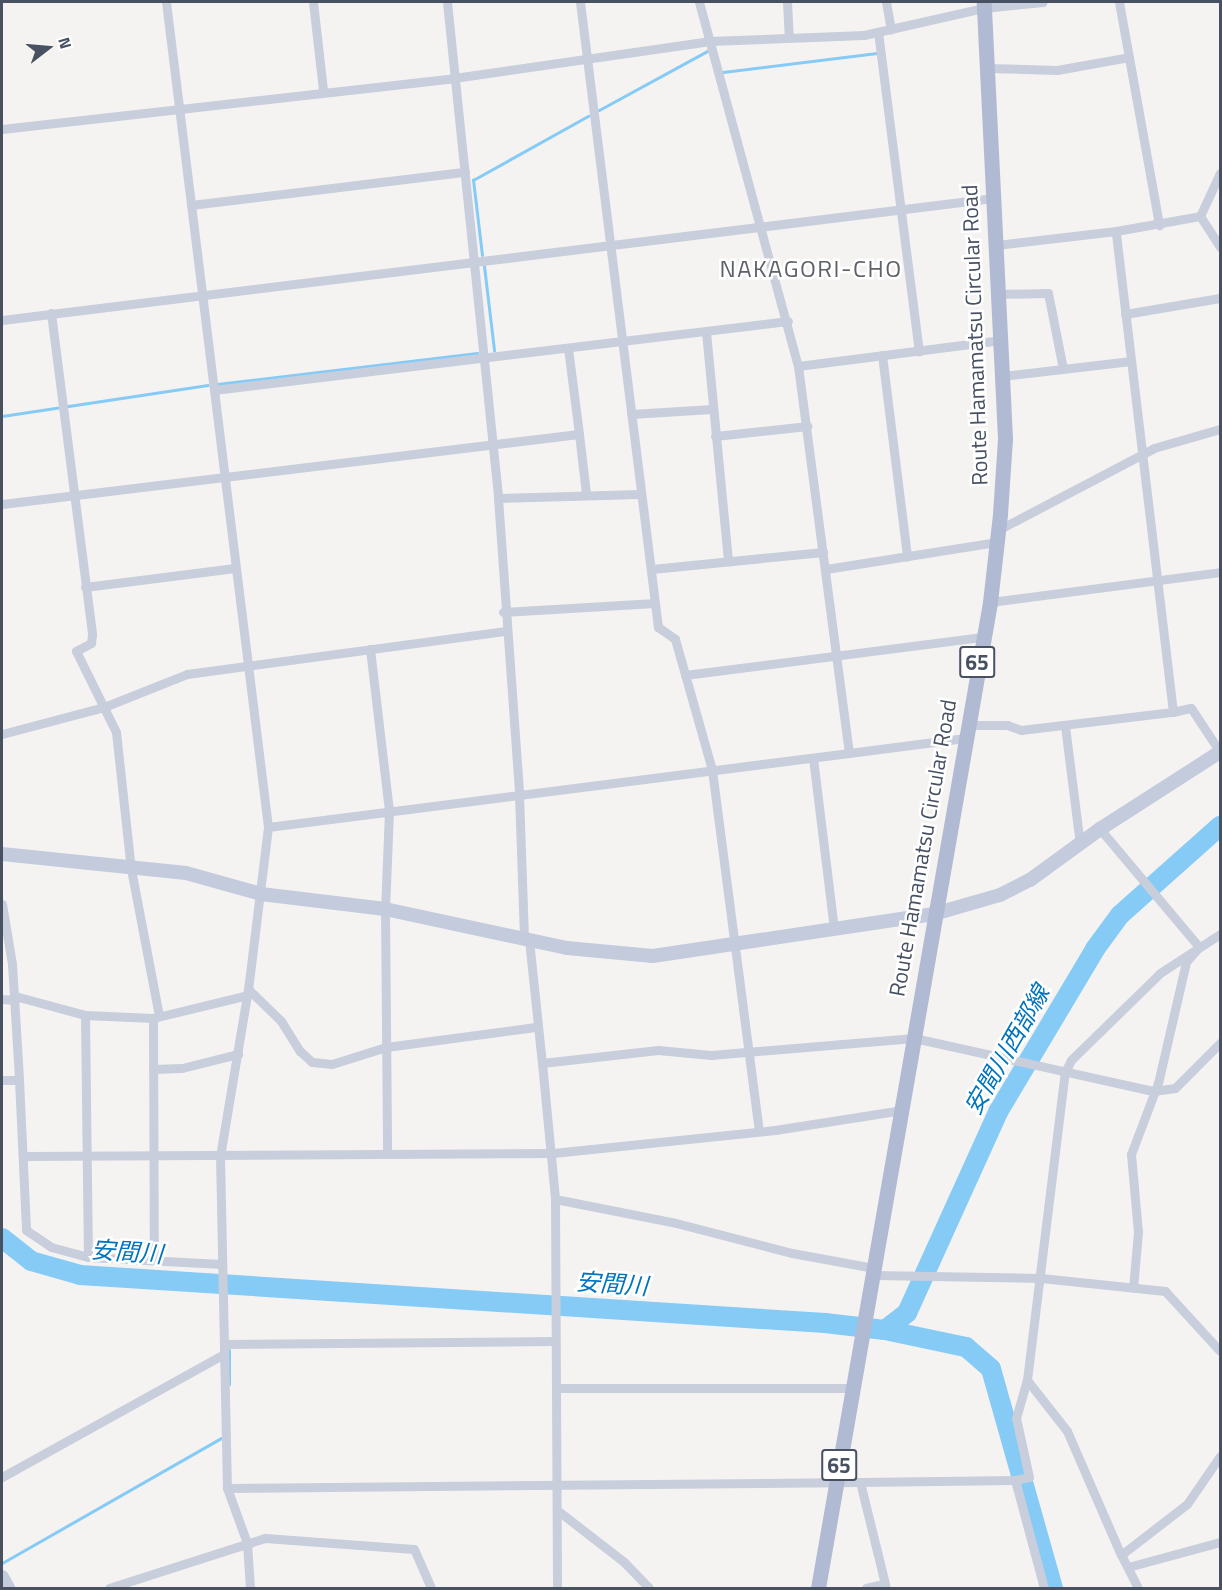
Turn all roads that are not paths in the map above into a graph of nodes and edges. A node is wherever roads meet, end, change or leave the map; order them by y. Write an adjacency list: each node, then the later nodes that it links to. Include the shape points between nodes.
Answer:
1 (166, 2): 20 (street)
2 (313, 2): 19 (street)
3 (447, 2): 18 (street)
4 (580, 2): 16 (street)
5 (699, 2): 14 (street)
6 (787, 2): 13 (street)
7 (886, 2): 11 (street)
8 (1043, 2): 10 (street)
9 (1119, 2): 15 (street)
10 (984, 5): 11 (street); 17 (main road, Route Hamamatsu Circular Road / 65)
11 (891, 30): 12 (street)
12 (878, 32): 13 (street, via 836,38); 26 (street)
13 (789, 37): 14 (street)
14 (710, 41): 16 (street); 29 (street)
15 (1129, 57): 17 (street, via 1057,70); 28 (street)
16 (588, 58): 18 (street); 32 (street)
17 (987, 68): 24 (main road, Route Hamamatsu Circular Road / 65)
18 (454, 78): 19 (street); 22 (street)
19 (323, 90): 20 (street)
20 (180, 108): 21 (street); 25 (street)
21 (2, 129)
22 (465, 172): 25 (street); 34 (street)
23 (1221, 173): 27 (street)
24 (994, 198): 26 (street); 31 (main road, Route Hamamatsu Circular Road / 65)
25 (191, 205): 36 (street)
26 (901, 208): 29 (street); 46 (street)
27 (1200, 216): 28 (street); 33 (street)
28 (1159, 225): 30 (street)
29 (763, 227): 32 (street); 41 (street)
30 (1116, 231): 31 (street); 39 (street)
31 (997, 244): 35 (main road, Route Hamamatsu Circular Road / 65)
32 (609, 245): 34 (street); 44 (street)
33 (1221, 247)
34 (475, 263): 36 (street); 48 (street)
35 (999, 294): 43 (main road, Route Hamamatsu Circular Road / 65); 51 (street, via 1048,292)
36 (202, 295): 38 (street); 53 (street)
37 (1221, 298): 39 (street)
38 (51, 314): 40 (street); 65 (street)
39 (1125, 314): 49 (street)
40 (2, 320)
41 (788, 321): 42 (street); 50 (street)
42 (706, 332): 44 (street); 54 (street)
43 (1001, 340): 46 (street); 52 (main road, Route Hamamatsu Circular Road / 65)
44 (622, 342): 45 (street); 55 (street)
45 (568, 348): 48 (street); 58 (street)
46 (919, 351): 47 (street)
47 (882, 355): 50 (street); 70 (street)
48 (485, 358): 53 (street); 60 (street)
49 (1131, 361): 51 (street); 61 (street)
50 (798, 366): 56 (street)
51 (1063, 369): 52 (street)
52 (1003, 376): 68 (main road, Route Hamamatsu Circular Road / 65, via 1005,438)
53 (214, 390): 62 (street)
54 (712, 409): 55 (street); 59 (street)
55 (631, 414): 64 (street)
56 (807, 426): 59 (street); 69 (street)
57 (1221, 429): 61 (street)
58 (579, 434): 60 (street); 63 (street)
59 (714, 436): 71 (street)
60 (493, 445): 62 (street); 66 (street)
61 (1143, 454): 68 (street); 76 (street)
62 (225, 478): 65 (street); 72 (street)
63 (586, 494): 64 (street); 66 (street)
64 (640, 494): 73 (street)
65 (74, 495): 67 (street); 77 (street)
66 (498, 498): 80 (street)
67 (2, 504)
68 (997, 536): 70 (street); 78 (main road, Route Hamamatsu Circular Road / 65)
69 (823, 552): 71 (street); 74 (street)
70 (907, 556): 74 (street)
71 (728, 561): 73 (street)
72 (235, 568): 77 (street); 85 (street)
73 (652, 569): 79 (street)
74 (825, 569): 84 (street)
75 (1221, 572): 76 (street)
76 (1158, 581): 78 (street); 88 (street)
77 (86, 587): 87 (street, via 91,643 76,651)
78 (990, 602): 82 (main road, Route Hamamatsu Circular Road / 65)
79 (656, 603): 80 (street); 86 (street, via 658,627 675,639)
80 (503, 612): 81 (street)
81 (506, 631): 83 (street); 96 (street)
82 (982, 637): 84 (street); 90 (main road, Route Hamamatsu Circular Road / 65)
83 (370, 649): 85 (street); 97 (street)
84 (836, 657): 86 (street); 93 (street)
85 (248, 665): 87 (street, via 187,674); 98 (street)
86 (685, 675): 95 (street)
87 (104, 707): 91 (street); 102 (street, via 116,732)
88 (1173, 712): 89 (street); 92 (street, via 1191,708)
89 (1065, 726): 90 (street, via 1021,730 1006,725); 100 (street)
90 (966, 731): 93 (street); 106 (main road, Route Hamamatsu Circular Road / 65)
91 (2, 734)
92 (1220, 752): 99 (street)
93 (849, 753): 94 (street)
94 (813, 758): 95 (street); 107 (street)
95 (712, 770): 96 (street); 110 (street)
96 (519, 794): 97 (street); 109 (street)
97 (389, 811): 98 (street); 105 (street)
98 (268, 827): 103 (street)
99 (1100, 829): 100 (street); 111 (street)
100 (1080, 845): 106 (street, via 1030,880 1000,895)
101 (2, 854): 102 (street)
102 (132, 868): 103 (street, via 186,873); 116 (street)
103 (261, 894): 105 (street); 112 (street)
104 (2, 904): 113 (street)
105 (385, 909): 109 (street); 120 (street)
106 (934, 914): 107 (street); 118 (main road, Route Hamamatsu Circular Road / 65)
107 (834, 929): 110 (street)
108 (1221, 934): 111 (street)
109 (526, 939): 110 (street, via 611,954 653,956); 117 (street)
110 (737, 945): 121 (street)
111 (1199, 947): 125 (street, via 1160,973 1071,1060); 128 (street, via 1186,962)
112 (246, 993): 116 (street); 120 (street, via 281,1021 312,1062 332,1064); 122 (street)
113 (15, 998): 114 (street); 115 (street); 127 (street)
114 (2, 999)
115 (85, 1015): 116 (street); 134 (street)
116 (156, 1017): 124 (street)
117 (536, 1027): 120 (street); 123 (street)
118 (914, 1038): 121 (street, via 890,1037); 125 (street); 129 (main road, Route Hamamatsu Circular Road / 65)
119 (1221, 1044): 128 (street, via 1175,1088)
120 (386, 1047): 132 (street)
121 (750, 1053): 123 (street, via 711,1055 658,1050); 130 (street)
122 (238, 1054): 124 (street, via 182,1068); 136 (street)
123 (542, 1063): 131 (street)
124 (153, 1069): 135 (street)
125 (1065, 1072): 128 (street); 142 (street)
126 (2, 1080): 127 (street)
127 (19, 1080): 133 (street)
128 (1154, 1091): 143 (street, via 1131,1154 1138,1232)
129 (902, 1110): 130 (street); 141 (main road, Route Hamamatsu Circular Road / 65)
130 (759, 1130): 131 (street)
131 (553, 1153): 132 (street); 137 (street)
132 (387, 1154): 136 (street)
133 (24, 1156): 134 (street); 138 (street, via 26,1230 51,1247)
134 (87, 1156): 135 (street); 138 (street)
135 (154, 1156): 136 (street); 139 (street)
136 (220, 1156): 140 (street)
137 (555, 1198): 141 (street, via 676,1222); 144 (street)
138 (88, 1257): 139 (street)
139 (154, 1260): 140 (street)
140 (222, 1264): 145 (street)
141 (874, 1271): 142 (street); 149 (main road, Route Hamamatsu Circular Road / 65)
142 (1041, 1278): 143 (street); 147 (street)
143 (1133, 1288): 146 (street, via 1171,1293)
144 (554, 1341): 145 (street); 148 (street)
145 (224, 1349): 151 (street); 156 (street)
146 (1221, 1350)
147 (1028, 1380): 152 (street, via 1016,1418 1030,1474); 160 (street, via 1067,1431)
148 (555, 1388): 149 (street); 155 (street)
149 (850, 1388): 153 (main road, Route Hamamatsu Circular Road / 65)
150 (1221, 1456): 160 (street, via 1187,1504)
151 (2, 1476)
152 (1019, 1480): 154 (street); 173 (street)
153 (836, 1482): 154 (street); 155 (street); 171 (main road, Route Hamamatsu Circular Road / 65)
154 (860, 1482): 163 (street)
155 (556, 1485): 156 (street); 157 (street)
156 (227, 1488): 159 (street)
157 (557, 1510): 164 (street); 170 (street, via 624,1562)
158 (1221, 1542): 161 (street)
159 (247, 1543): 166 (street); 167 (street); 168 (street, via 265,1538 414,1548)
160 (1121, 1555): 161 (street)
161 (1128, 1567): 174 (street)
162 (2, 1578): 165 (street)
163 (885, 1586): 172 (street)
164 (557, 1587): 169 (street)
165 (8, 1588)
166 (109, 1588)
167 (250, 1588)
168 (431, 1588)
169 (547, 1588)
170 (649, 1588)
171 (818, 1588)
172 (866, 1588)
173 (1044, 1588)
174 (1138, 1588)

